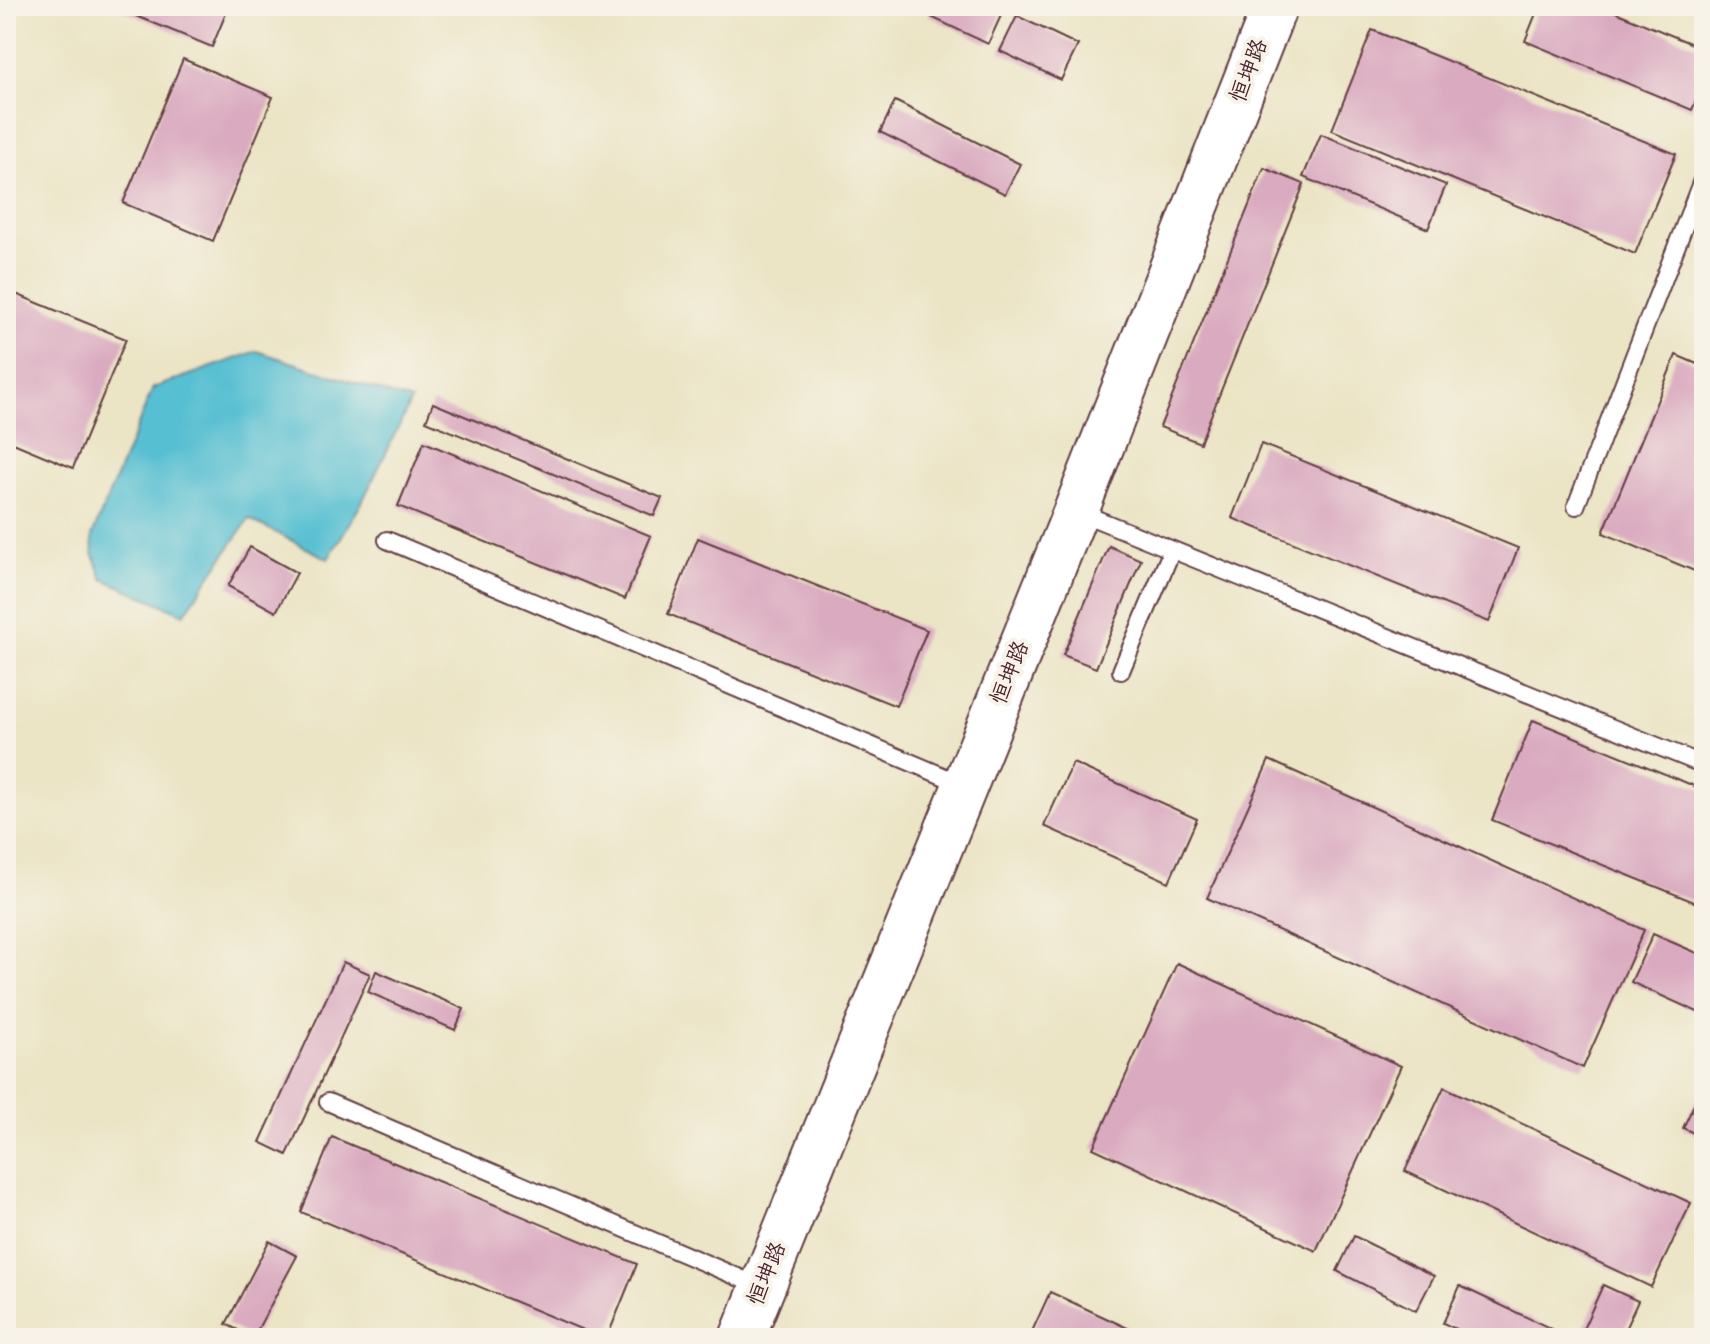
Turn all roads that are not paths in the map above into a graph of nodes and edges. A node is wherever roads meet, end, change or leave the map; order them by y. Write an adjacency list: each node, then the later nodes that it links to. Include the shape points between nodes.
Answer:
1 (1275, 6): 4 (street, 恒坤路)
2 (1704, 175): 3 (lane)
3 (1576, 506)
4 (1076, 511): 6 (lane); 9 (street, 恒坤路)
5 (387, 540): 9 (lane)
6 (1172, 550): 7 (lane); 8 (lane)
7 (1121, 671)
8 (1704, 765)
9 (965, 785): 11 (street, 恒坤路)
10 (328, 1102): 11 (lane)
11 (762, 1288): 12 (street, 恒坤路)
12 (742, 1338)

